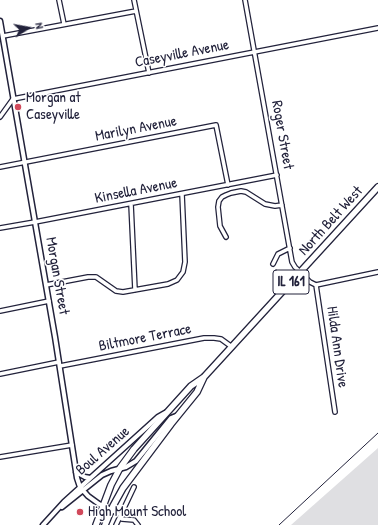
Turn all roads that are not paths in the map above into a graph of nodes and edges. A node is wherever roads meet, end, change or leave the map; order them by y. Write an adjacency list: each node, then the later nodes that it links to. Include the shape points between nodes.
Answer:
1 (59, 0): 6 (street)
2 (134, 0): 4 (street)
3 (245, 0): 11 (street, Roger Street)
4 (136, 11): 6 (street); 12 (street)
5 (0, 21): 8 (street, Morgan Street)
6 (64, 24): 8 (street)
7 (378, 28): 11 (street, Caseyville Avenue)
8 (3, 36): 9 (street, Morgan Street)
9 (6, 52): 10 (street); 13 (street, Morgan Street)
10 (0, 53)
11 (254, 53): 12 (street, Caseyville Avenue); 17 (street, Roger Street)
12 (149, 73): 13 (street, Caseyville Avenue)
13 (14, 99): 14 (street); 15 (street, Morgan Street)
14 (0, 117)
15 (24, 162): 16 (street, Marilyn Avenue); 18 (street, Marilyn Avenue, via 216,125); 23 (street, Morgan Street)
16 (0, 167)
17 (277, 175): 18 (street, Kinsella Avenue); 22 (street, Roger Street)
18 (228, 185): 20 (street, Kinsella Avenue)
19 (378, 187): 29 (main road, North Belt West / IL 161)
20 (182, 194): 21 (street, Kinsella Avenue); 32 (street, via 185,262 183,272 177,280 168,284)
21 (131, 204): 23 (street, Kinsella Avenue); 32 (street)
22 (282, 205): 25 (street, via 265,204 241,191 231,192 222,197 218,207 220,226); 26 (street, Roger Street)
23 (35, 222): 24 (street, Kinsella Avenue); 30 (street, Morgan Street)
24 (0, 228)
25 (226, 237)
26 (290, 248): 27 (street, via 278,254); 29 (street, Roger Street, via 292,262)
27 (273, 264)
28 (378, 272): 31 (street)
29 (300, 273): 31 (street); 35 (main road, North Belt West / IL 161)
30 (46, 285): 32 (street, via 96,277 116,291); 33 (street, Morgan Street)
31 (316, 285): 39 (street, Hilda Ann Drive)
32 (135, 290)
33 (49, 301): 34 (street); 36 (street, Morgan Street)
34 (0, 311)
35 (232, 347): 36 (street, Biltmore Terrace, via 221,340 204,338); 38 (main road, North Belt West / IL 161)
36 (59, 364): 37 (street, Biltmore Terrace); 42 (street, Morgan Street)
37 (0, 374)
38 (204, 377): 40 (main road, North Belt West / IL 161, via 190,386); 41 (main road, North Belt West / IL 161, via 197,392)
39 (335, 412)
40 (165, 413): 44 (main road, North Belt West / IL 161); 46 (street, Boul Avenue)
41 (178, 415): 44 (street, Boul Avenue, via 171,418 136,461); 50 (main road, North Belt West / IL 161, via 123,488)
42 (72, 445): 43 (street); 45 (street, Morgan Street)
43 (0, 457)
44 (120, 468): 48 (street, Boul Avenue, via 102,475); 49 (main road, North Belt West / IL 161)
45 (76, 472): 46 (street); 48 (street, Morgan Street)
46 (90, 478): 48 (street, Boul Avenue)
47 (134, 487): 51 (street)
48 (82, 489): 49 (street); 52 (street, Boul Avenue)
49 (102, 506): 50 (street); 53 (main road, North Belt West / IL 161)
50 (111, 510): 51 (street); 54 (main road, North Belt West / IL 161)
51 (121, 515): 55 (street); 56 (street, via 122,519 134,520)
52 (43, 525)
53 (96, 525)
54 (105, 525)
55 (116, 525)
56 (138, 525)

